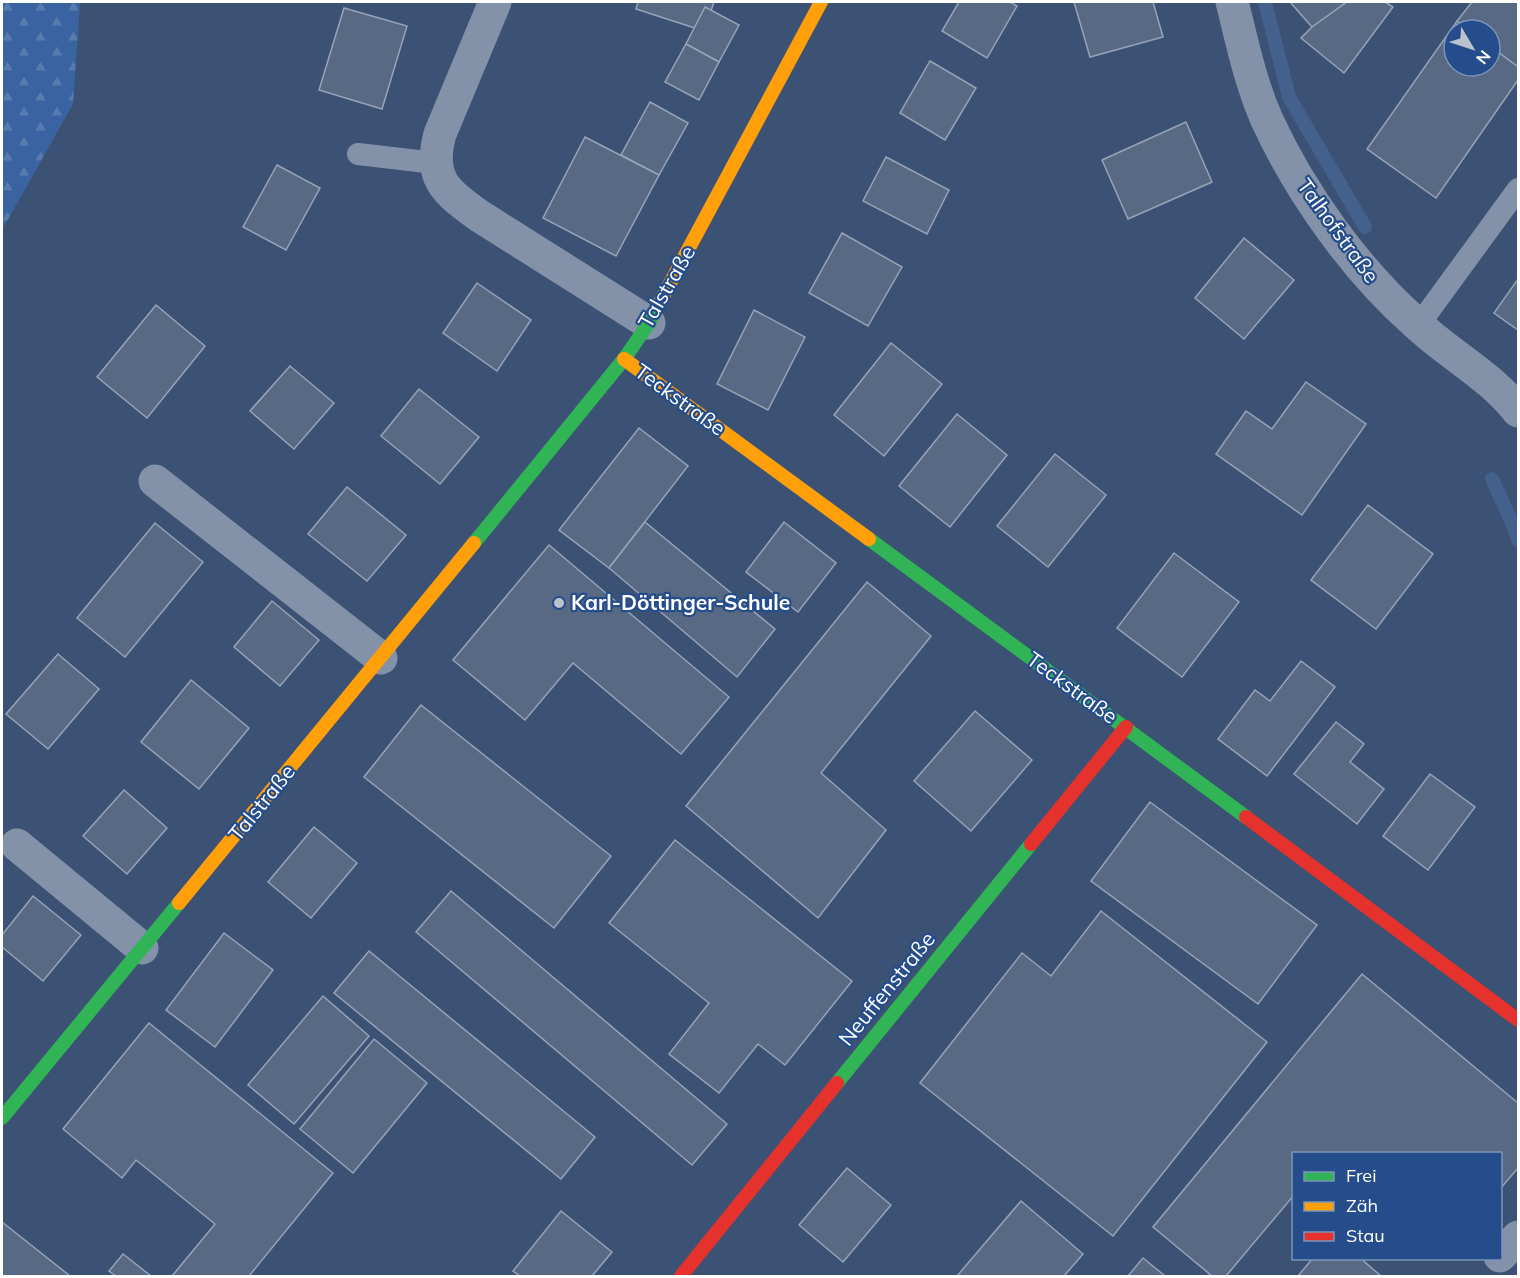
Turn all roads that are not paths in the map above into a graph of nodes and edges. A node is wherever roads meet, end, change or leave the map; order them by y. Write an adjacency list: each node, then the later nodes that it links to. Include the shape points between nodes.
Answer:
1 (495, 2): 5 (street, via 445,118)
2 (821, 2): 7 (street, Talstraße)
3 (1232, 2): 8 (street, Talhofstraße, via 1248,66 1267,119 1294,169 1363,269)
4 (358, 154): 5 (lane)
5 (435, 163): 7 (street, via 446,188 457,200)
6 (1518, 189): 8 (lane)
7 (649, 323): 9 (street, Talstraße)
8 (1418, 326): 10 (street, Talhofstraße, via 1485,378)
9 (624, 359): 12 (street, Talstraße); 13 (street, Teckstraße)
10 (1518, 411)
11 (155, 481): 12 (street)
12 (381, 658): 15 (street, Talstraße)
13 (1126, 727): 16 (street, Teckstraße); 21 (street, Neuffenstraße)
14 (17, 845): 15 (street)
15 (142, 948): 17 (street, Talstraße)
16 (1518, 1020)
17 (2, 1118)
18 (1518, 1237): 19 (street)
19 (1502, 1254)
20 (1496, 1260): 22 (street)
21 (681, 1276)
22 (1483, 1276)

